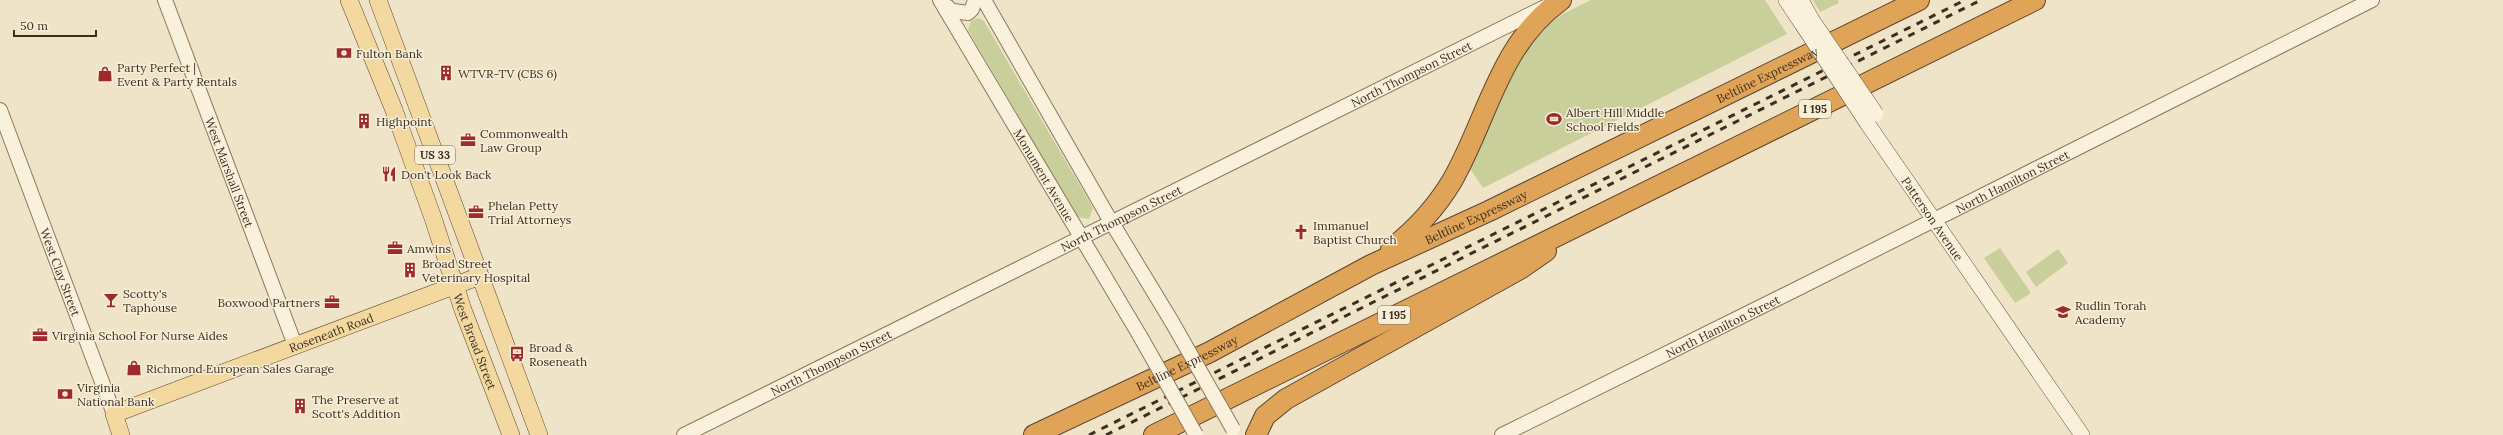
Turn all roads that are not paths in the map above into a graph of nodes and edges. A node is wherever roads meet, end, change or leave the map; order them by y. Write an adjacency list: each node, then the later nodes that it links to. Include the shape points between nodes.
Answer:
1 (165, 0): 22 (street, West Marshall Street)
2 (348, 0): 21 (main road, West Broad Street / US 33, via 394,110)
3 (378, 0): 20 (main road, US 33)
4 (975, 0): 12 (street, via 968,13)
5 (984, 0): 16 (street)
6 (1559, 0): 16 (street, North Thompson Street); 19 (highway, via 1523,34 1509,57 1452,181 1441,197 1411,232)
7 (1786, 0): 13 (main road, Patterson Avenue)
8 (1801, 0): 13 (main road)
9 (1919, 0): 19 (highway, Beltline Expressway, via 1489,211)
10 (2035, 0): 15 (highway, I 195)
11 (2372, 0): 17 (street, North Hamilton Street)
12 (945, 3): 18 (street, Monument Avenue)
13 (1807, 22): 17 (main road, Patterson Avenue, bridge, via 1872,119 1880,143)
14 (0, 110): 23 (street, West Clay Street)
15 (1594, 216): 30 (highway, I 195); 32 (highway, via 1520,269 1286,399 1265,416)
16 (1111, 221): 18 (street, North Thompson Street); 24 (street, bridge)
17 (1934, 221): 33 (street, North Hamilton Street); 34 (main road, Patterson Avenue)
18 (1081, 237): 28 (street, North Thompson Street); 31 (street, Monument Avenue, bridge)
19 (1371, 265): 29 (highway, Beltline Expressway, via 1210,352)
20 (480, 276): 21 (main road, Roseneath Road); 27 (main road, US 33)
21 (456, 285): 22 (main road, Roseneath Road); 26 (main road, West Broad Street / US 33)
22 (295, 345): 23 (main road, Roseneath Road)
23 (114, 414): 25 (main road, West Clay Street)
24 (1234, 432)
25 (121, 435)
26 (511, 435)
27 (539, 435)
28 (684, 435)
29 (1034, 435)
30 (1154, 435)
31 (1196, 435)
32 (1256, 435)
33 (1502, 435)
34 (2082, 435)

